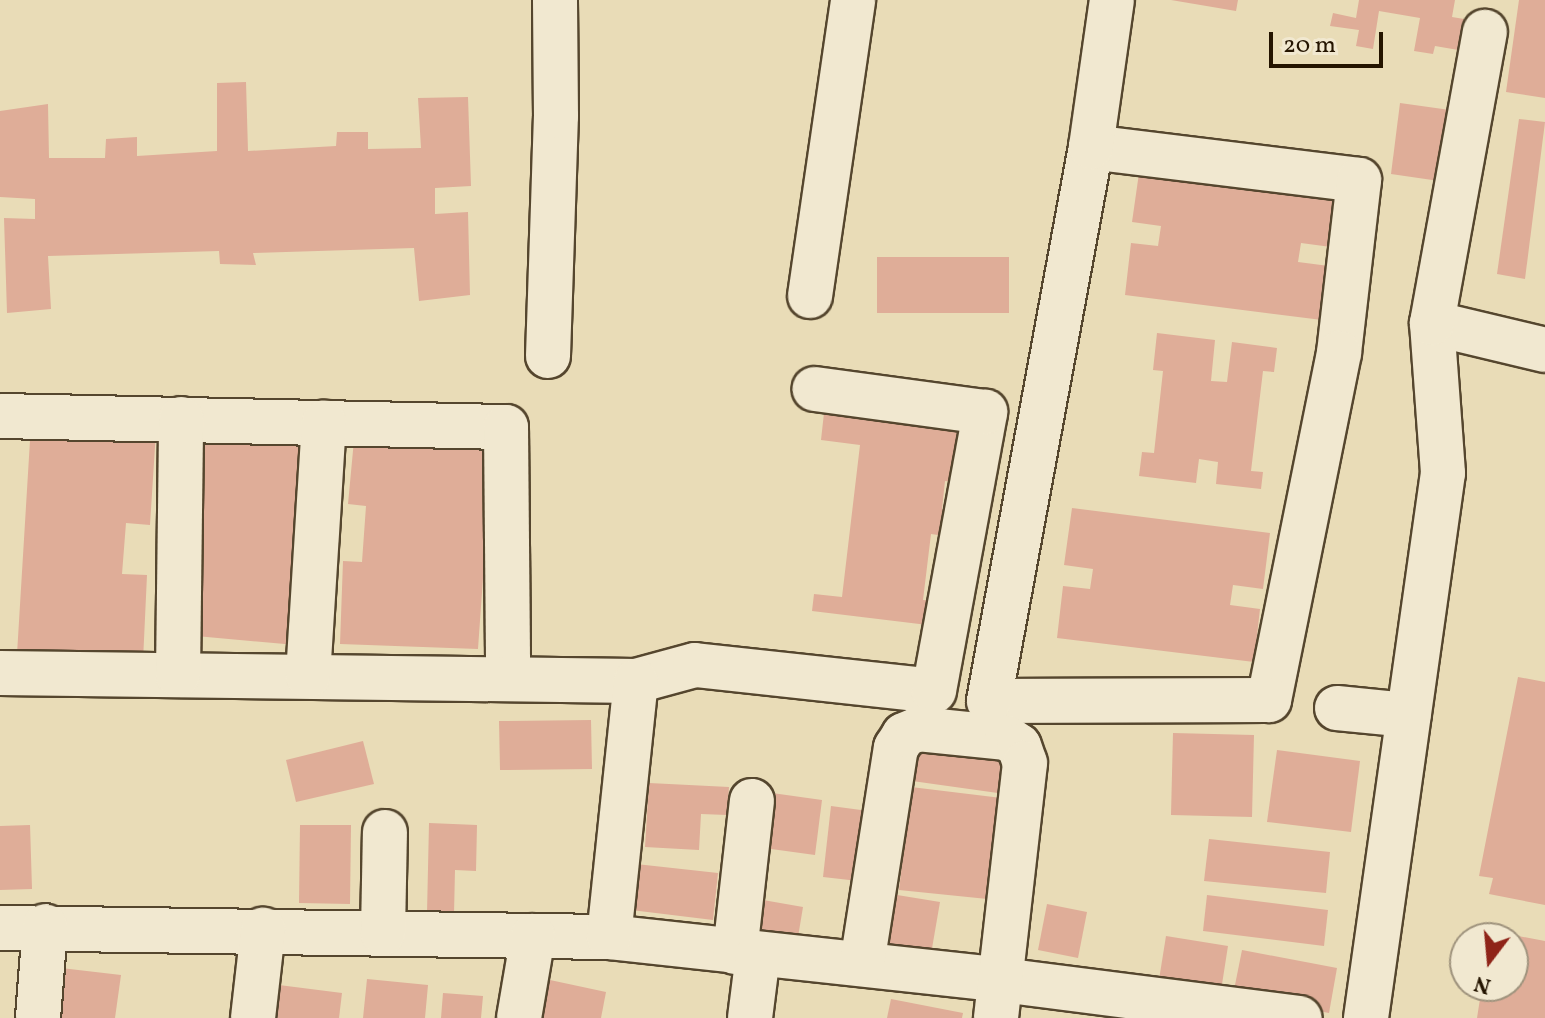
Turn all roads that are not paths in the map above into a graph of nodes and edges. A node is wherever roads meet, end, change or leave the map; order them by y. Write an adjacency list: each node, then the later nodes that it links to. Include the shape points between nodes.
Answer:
1 (555, 0): 9 (street)
2 (853, 0): 6 (street)
3 (1112, 0): 5 (street)
4 (1485, 32): 7 (street)
5 (1091, 147): 5 (street, via 989,701 1269,700 1339,353 1359,180)
6 (810, 296)
7 (1432, 323): 8 (street); 20 (street, via 1443,473)
8 (1545, 350)
9 (548, 356)
10 (815, 389): 18 (street, via 985,412 934,691 695,665)
11 (0, 416): 12 (street)
12 (181, 419): 13 (street); 15 (street)
13 (324, 423): 16 (street); 17 (street, via 506,427)
14 (0, 673): 15 (street)
15 (178, 675): 16 (street)
16 (308, 676): 17 (street)
17 (508, 678): 18 (street)
18 (636, 681): 28 (street)
19 (1337, 708): 20 (street)
20 (1409, 715): 37 (street)
21 (752, 801): 29 (street)
22 (385, 832): 26 (street)
23 (45, 926): 24 (street); 25 (street); 32 (street)
24 (0, 928)
25 (263, 930): 26 (street); 33 (street)
26 (383, 933): 27 (street)
27 (533, 936): 28 (street); 34 (street)
28 (609, 937): 29 (street)
29 (747, 954): 30 (street); 35 (street)
30 (862, 964): 31 (street); 31 (street, via 896,748 904,735 918,729 1007,738 1019,746 1025,763)
31 (999, 999): 36 (street)
32 (38, 1018)
33 (253, 1018)
34 (519, 1018)
35 (750, 1018)
36 (1300, 1018)
37 (1366, 1018)

